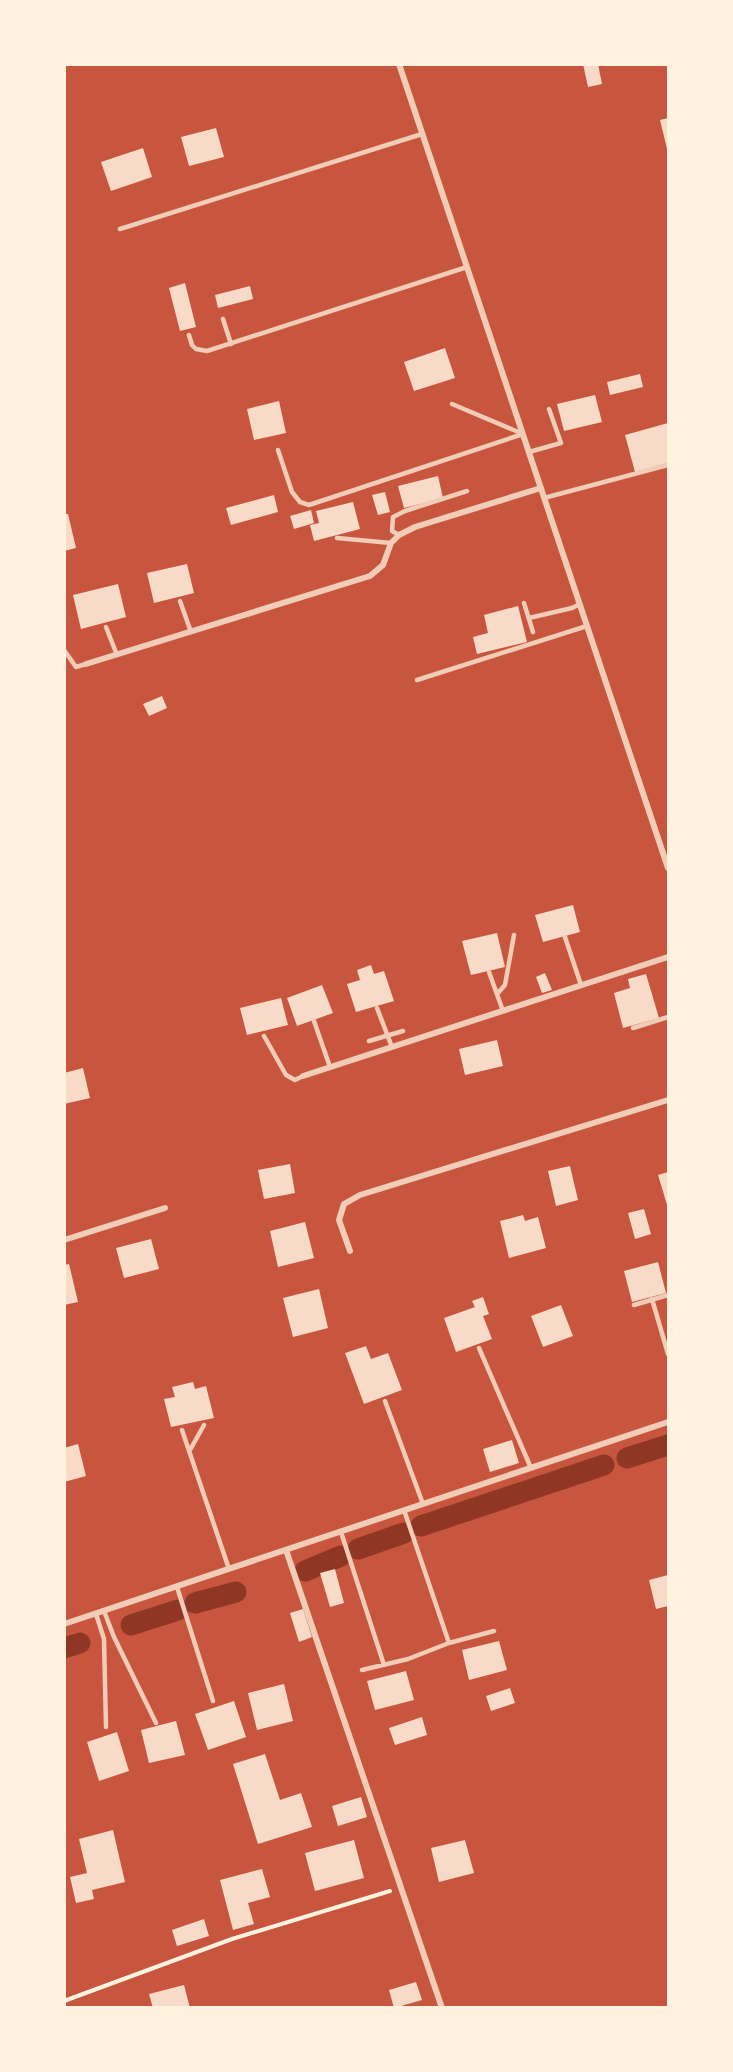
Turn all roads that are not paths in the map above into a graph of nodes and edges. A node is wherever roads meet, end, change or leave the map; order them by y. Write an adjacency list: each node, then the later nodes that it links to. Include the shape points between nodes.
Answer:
1 (399, 64): 2 (street)
2 (422, 134): 3 (lane); 4 (street)
3 (120, 229)
4 (467, 267): 7 (lane); 10 (street)
5 (223, 319): 7 (lane)
6 (189, 335): 7 (lane, via 196,350)
7 (231, 344)
8 (452, 404): 10 (lane)
9 (549, 409): 12 (lane, via 561,443)
10 (523, 434): 11 (lane, via 309,505 300,502 292,492); 12 (street)
11 (278, 450)
12 (529, 452): 14 (street)
13 (669, 465): 16 (lane)
14 (541, 488): 16 (street); 17 (street)
15 (467, 491): 17 (lane, via 393,517 392,531)
16 (544, 498): 22 (street)
17 (399, 535): 19 (street)
18 (337, 538): 19 (lane)
19 (391, 543): 26 (street, via 383,565 370,576)
20 (180, 601): 26 (lane)
21 (524, 603): 23 (lane)
22 (580, 604): 23 (lane); 24 (street)
23 (529, 618): 27 (lane)
24 (587, 626): 31 (lane); 32 (street)
25 (106, 627): 29 (lane)
26 (191, 632): 29 (street)
27 (533, 632)
28 (64, 651): 30 (lane, via 76,667)
29 (117, 655): 30 (street)
30 (87, 664)
31 (417, 680)
32 (669, 868)
33 (514, 935): 38 (lane, via 505,985)
34 (564, 937): 37 (lane)
35 (669, 957): 37 (street)
36 (489, 972): 38 (lane)
37 (581, 985): 40 (street)
38 (498, 993): 40 (lane)
39 (377, 1008): 46 (lane)
40 (503, 1011): 48 (street)
41 (669, 1017): 43 (lane)
42 (314, 1021): 49 (lane)
43 (633, 1028)
44 (403, 1031): 46 (lane)
45 (264, 1036): 50 (lane, via 286,1075 295,1080)
46 (389, 1036): 47 (lane); 48 (lane)
47 (369, 1041)
48 (392, 1047): 49 (street)
49 (330, 1067): 50 (street)
50 (303, 1076)
51 (669, 1100): 54 (street, via 360,1195 344,1204 339,1220)
52 (165, 1208): 53 (street)
53 (64, 1240)
54 (350, 1251)
55 (669, 1294): 56 (lane)
56 (652, 1299): 57 (lane); 59 (lane)
57 (634, 1305)
58 (479, 1348): 65 (lane)
59 (669, 1354)
60 (385, 1401): 66 (lane)
61 (669, 1422): 65 (street)
62 (204, 1425): 64 (lane)
63 (183, 1430): 64 (lane)
64 (190, 1450): 70 (lane)
65 (531, 1468): 66 (street)
66 (423, 1504): 67 (street)
67 (404, 1510): 68 (street); 76 (lane)
68 (341, 1532): 69 (street); 77 (lane)
69 (286, 1550): 70 (street); 82 (street)
70 (229, 1569): 71 (street)
71 (177, 1587): 72 (street); 79 (lane)
72 (104, 1611): 73 (street); 80 (lane)
73 (96, 1614): 74 (street); 81 (lane, via 104,1639)
74 (64, 1624)
75 (494, 1631): 76 (lane)
76 (449, 1643): 77 (lane)
77 (384, 1665): 78 (lane)
78 (362, 1670)
79 (213, 1701)
80 (156, 1723)
81 (106, 1727)
82 (442, 2007)

